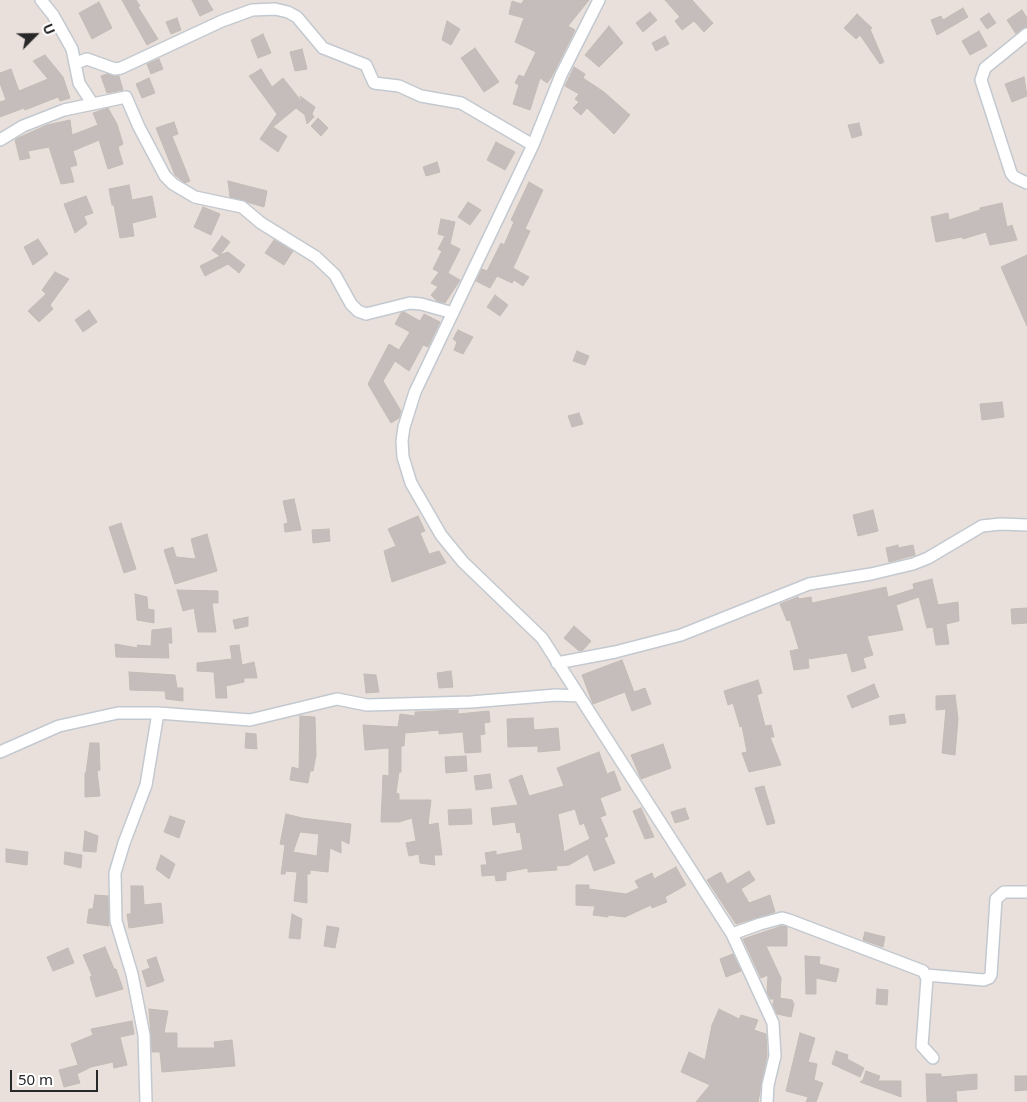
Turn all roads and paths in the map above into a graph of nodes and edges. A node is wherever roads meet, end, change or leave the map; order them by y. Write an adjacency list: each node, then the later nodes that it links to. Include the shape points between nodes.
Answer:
1 (41, 0): 4 (street, via 72,49)
2 (599, 0): 7 (street, via 561,75)
3 (1027, 34): 8 (street, via 985,68 982,80 1011,173)
4 (76, 63): 5 (street, via 79,83); 7 (street, via 87,59 115,69 121,68 222,21 252,10 275,9 288,12 306,25 323,48 366,65 374,83 461,103)
5 (92, 103): 6 (street, via 23,126); 9 (street, via 126,97 139,127 172,184 195,197 242,207 261,223 316,257 335,275 351,304 358,310 366,314 410,303)
6 (0, 140)
7 (533, 145): 9 (street)
8 (1027, 183)
9 (453, 313): 11 (street, via 409,407 402,440 403,457 411,483 441,536 463,562 542,638)
10 (1027, 525): 11 (street, via 982,526 913,564 809,584 681,635)
11 (557, 663): 12 (street)
12 (579, 696): 13 (street, via 367,705 337,699 250,720); 16 (street)
13 (158, 713): 14 (street, via 118,714 59,726); 19 (street, via 146,785 114,873 116,921 132,974 144,1035)
14 (0, 752)
15 (1027, 892): 17 (street, via 1004,892 996,900 992,975 989,978)
16 (732, 934): 17 (street, via 782,918 913,966); 20 (street, via 772,1023 775,1056)
17 (926, 974): 18 (street, via 922,1046)
18 (933, 1058)
19 (146, 1102)
20 (767, 1102)

